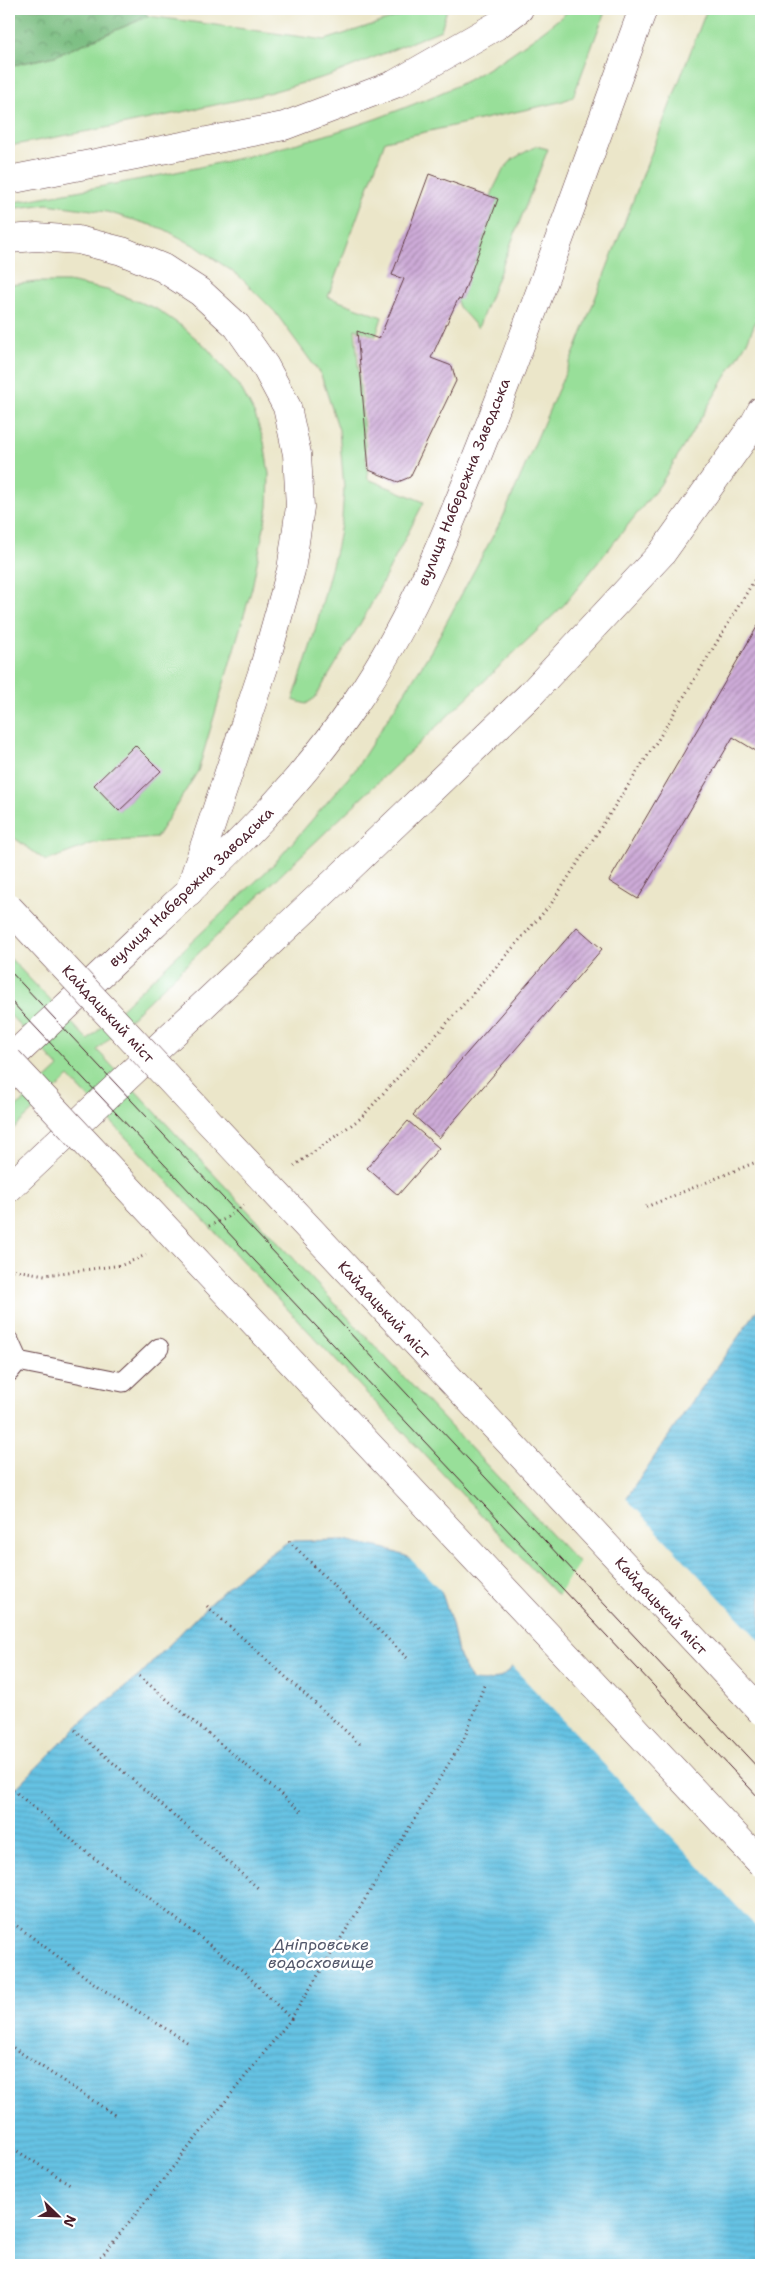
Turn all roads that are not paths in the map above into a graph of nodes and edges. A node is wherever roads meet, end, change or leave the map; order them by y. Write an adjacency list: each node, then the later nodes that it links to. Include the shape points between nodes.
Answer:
1 (519, 9): 3 (main road, via 496,26 395,84 284,126)
2 (643, 9): 6 (main road, вулиця Набережна Заводська, via 542,290 478,456 439,551 397,636 354,705 305,772)
3 (9, 180)
4 (9, 239): 6 (main road, via 78,240 122,251 163,268 200,292 238,326 287,407 297,454 300,507 291,570 264,667)
5 (761, 411): 9 (main road, via 662,553 530,694)
6 (190, 892): 8 (main road, вулиця Набережна Заводська)
7 (9, 908): 13 (main road, Кайдацький міст, bridge)
8 (9, 1061): 14 (main road, bridge)
9 (9, 1188)
10 (9, 1341): 12 (lane)
11 (159, 1348): 12 (lane, via 123,1382)
12 (14, 1367)
13 (761, 1711)
14 (761, 1863)

